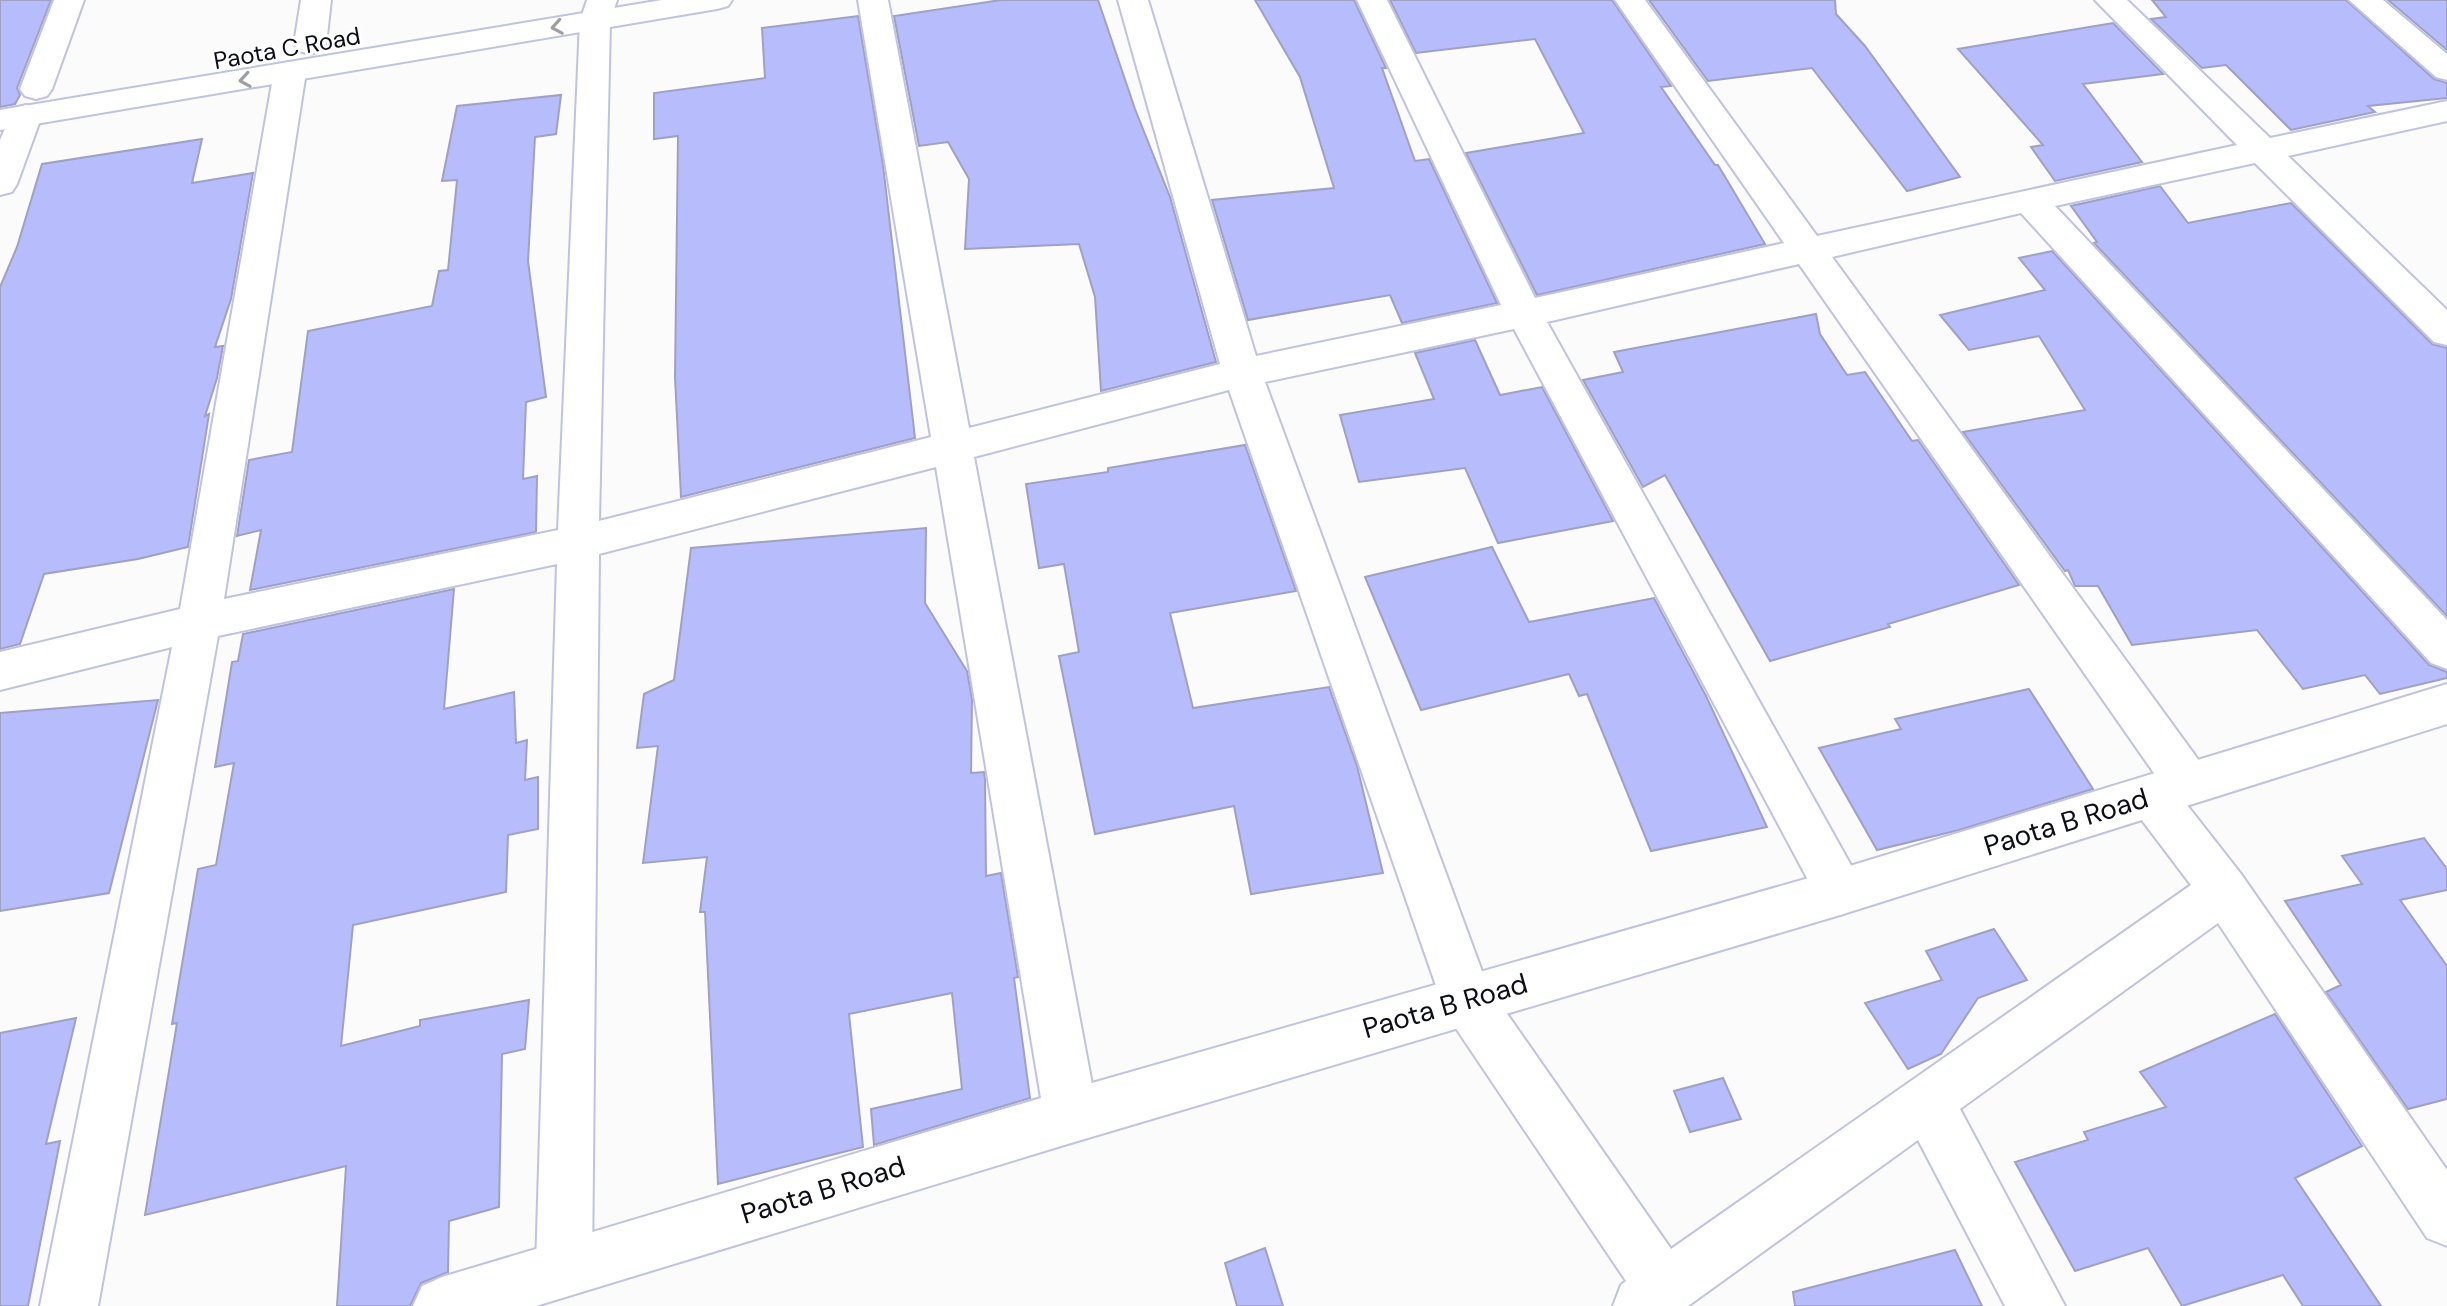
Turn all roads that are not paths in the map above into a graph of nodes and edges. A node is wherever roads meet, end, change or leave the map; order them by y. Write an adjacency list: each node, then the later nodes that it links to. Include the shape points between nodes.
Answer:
1 (69, 0): 13 (street)
2 (316, 0): 11 (street)
3 (717, 0): 10 (street)
4 (873, 0): 22 (street)
5 (1133, 0): 21 (street)
6 (1372, 0): 19 (street)
7 (1630, 0): 18 (street)
8 (2110, 0): 15 (street)
9 (2364, 0): 12 (street)
10 (590, 7): 11 (street); 23 (street)
11 (300, 58): 13 (street); 24 (street)
12 (2447, 70)
13 (16, 105): 16 (street)
14 (2447, 111): 15 (street)
15 (2260, 150): 17 (street); 20 (street)
16 (0, 184)
17 (2029, 200): 18 (street); 25 (street)
18 (1807, 250): 19 (street); 28 (street)
19 (1524, 314): 21 (street); 30 (street)
20 (2447, 332)
21 (1242, 373): 22 (street); 31 (street)
22 (953, 445): 23 (street); 33 (street)
23 (578, 543): 24 (street); 35 (street)
24 (199, 622): 26 (street); 37 (street)
25 (2447, 650)
26 (0, 671)
27 (2447, 704): 28 (street, Paota B Road)
28 (2170, 790): 29 (street); 30 (street, Paota B Road)
29 (2224, 890): 32 (street); 34 (street)
30 (1840, 892): 31 (street, Paota B Road)
31 (1467, 1000): 33 (street, Paota B Road); 36 (street)
32 (1927, 1101): 36 (street); 39 (street)
33 (1071, 1116): 35 (street, Paota B Road)
34 (2447, 1218)
35 (564, 1286): 38 (street, Paota B Road)
36 (1652, 1297)
37 (69, 1306)
38 (442, 1306)
39 (2036, 1306)

